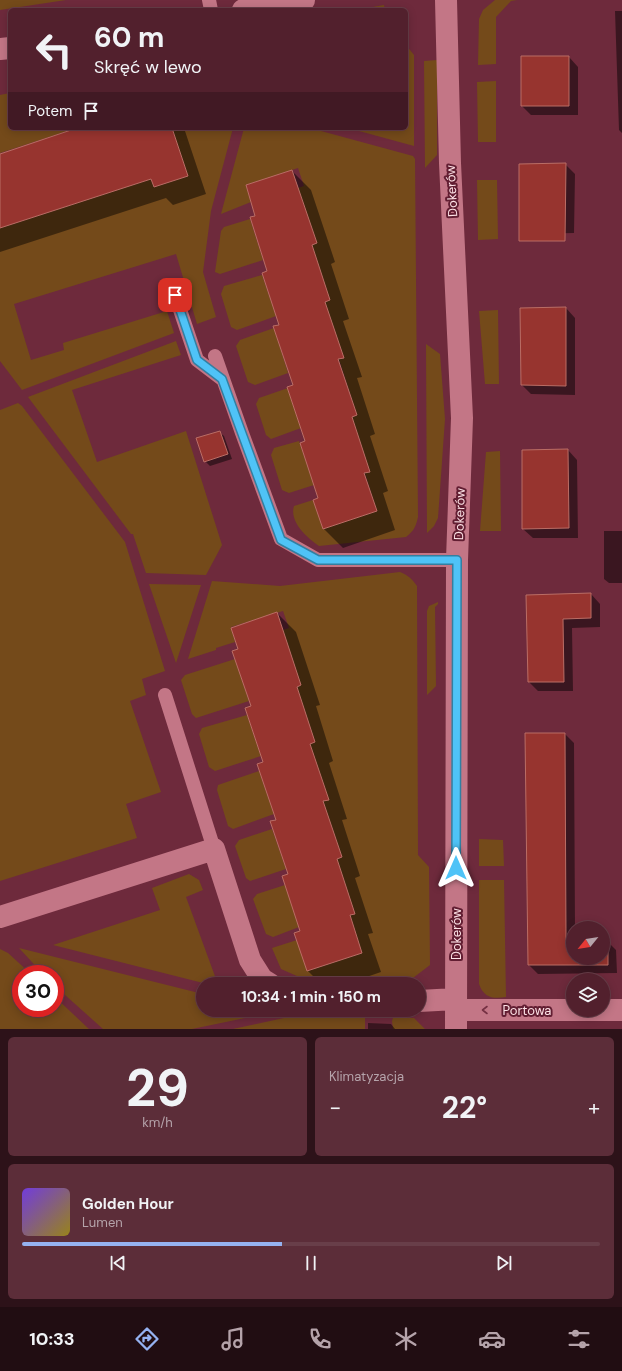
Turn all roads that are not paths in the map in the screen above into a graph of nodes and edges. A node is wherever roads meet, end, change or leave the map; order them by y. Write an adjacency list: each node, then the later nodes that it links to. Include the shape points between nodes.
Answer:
1 (304, 0): 3 (street)
2 (446, 0): 7 (street, Dokerów, via 450,163 462,418)
3 (256, 8)
4 (175, 295): 6 (lane, via 197,360)
5 (215, 356): 6 (lane)
6 (222, 379): 7 (lane, via 281,540 318,560)
7 (457, 560): 14 (street, Dokerów)
8 (165, 695): 9 (lane)
9 (214, 849): 10 (street); 11 (street, via 250,960)
10 (0, 916)
11 (261, 977)
12 (426, 1004): 14 (street, Portowa)
13 (622, 1010): 14 (street, Portowa, one-way to 14)
14 (456, 1013)

